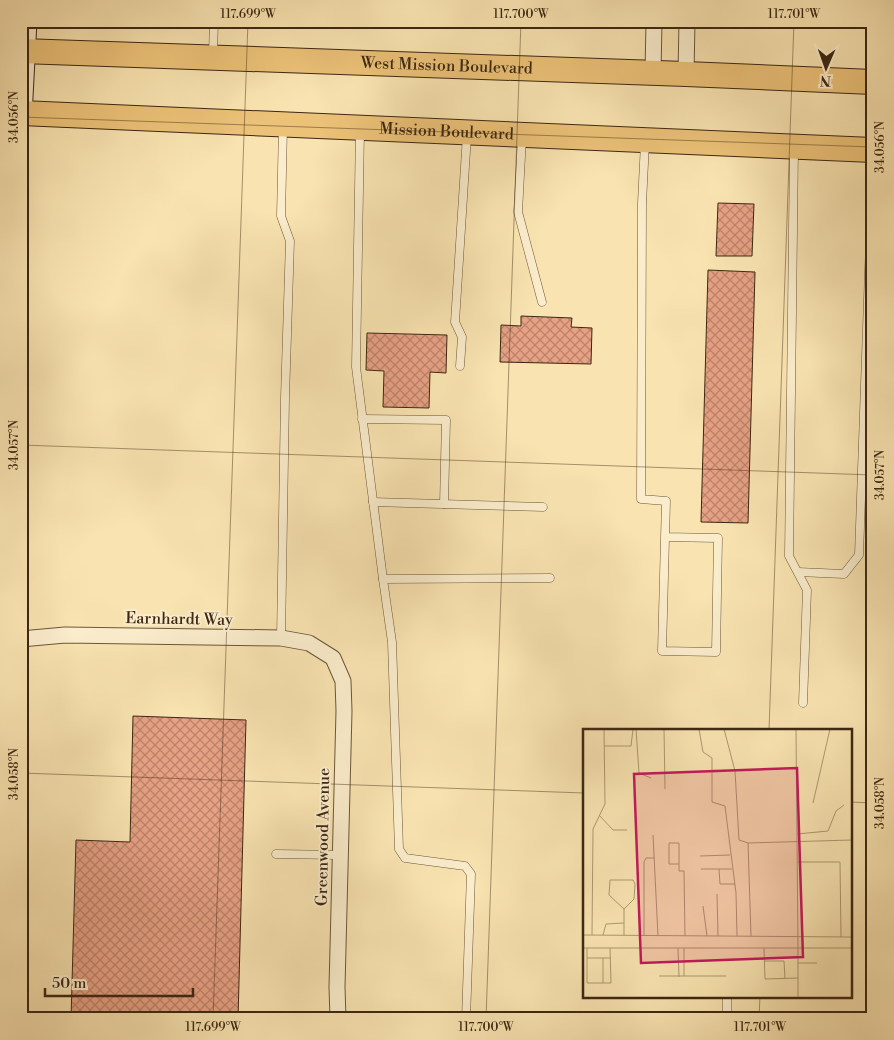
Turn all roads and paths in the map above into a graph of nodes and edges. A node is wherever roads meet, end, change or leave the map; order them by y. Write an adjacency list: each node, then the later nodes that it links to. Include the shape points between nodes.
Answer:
1 (26, 21): 5 (main road)
2 (214, 21): 6 (lane)
3 (654, 21): 7 (street)
4 (687, 21): 8 (street)
5 (23, 52): 6 (main road, West Mission Boulevard); 10 (main road)
6 (213, 58): 7 (main road, West Mission Boulevard)
7 (653, 73): 8 (main road, West Mission Boulevard)
8 (686, 74): 9 (main road, West Mission Boulevard)
9 (873, 82)
10 (21, 114): 11 (main road, Mission Boulevard)
11 (283, 125): 12 (main road, Mission Boulevard); 29 (lane, via 281,216 290,241)
12 (360, 128): 13 (main road, Mission Boulevard); 21 (lane, via 356,367)
13 (467, 133): 14 (main road, Mission Boulevard); 20 (lane, via 455,322 462,337)
14 (522, 135): 15 (main road, Mission Boulevard); 19 (lane, via 518,212)
15 (646, 140): 16 (main road, Mission Boulevard); 25 (lane, via 642,203 641,499 666,501)
16 (794, 147): 17 (main road, Mission Boulevard); 26 (lane, via 790,556)
17 (873, 150)
18 (873, 158): 26 (lane, via 859,555 844,574)
19 (542, 302)
20 (460, 366)
21 (362, 419): 22 (lane); 23 (lane, via 446,420)
22 (373, 502): 23 (lane); 28 (lane)
23 (444, 504): 24 (lane)
24 (543, 507)
25 (665, 537): 25 (lane, via 718,538 716,652 662,651)
26 (798, 572): 32 (lane, via 807,590)
27 (550, 578): 28 (lane)
28 (382, 579): 38 (lane, via 392,642 399,849 405,858 465,866 470,874)
29 (280, 638): 30 (street, Earnhardt Way, via 65,636); 31 (street, Earnhardt Way, via 309,643)
30 (21, 639)
31 (333, 658): 34 (street, Greenwood Avenue, via 343,681 344,704)
32 (803, 703)
33 (276, 854): 34 (lane)
34 (340, 855): 37 (street, Greenwood Avenue)
35 (727, 998): 39 (lane)
36 (800, 1018): 40 (lane)
37 (338, 1019)
38 (466, 1019)
39 (727, 1019)
40 (811, 1019)

